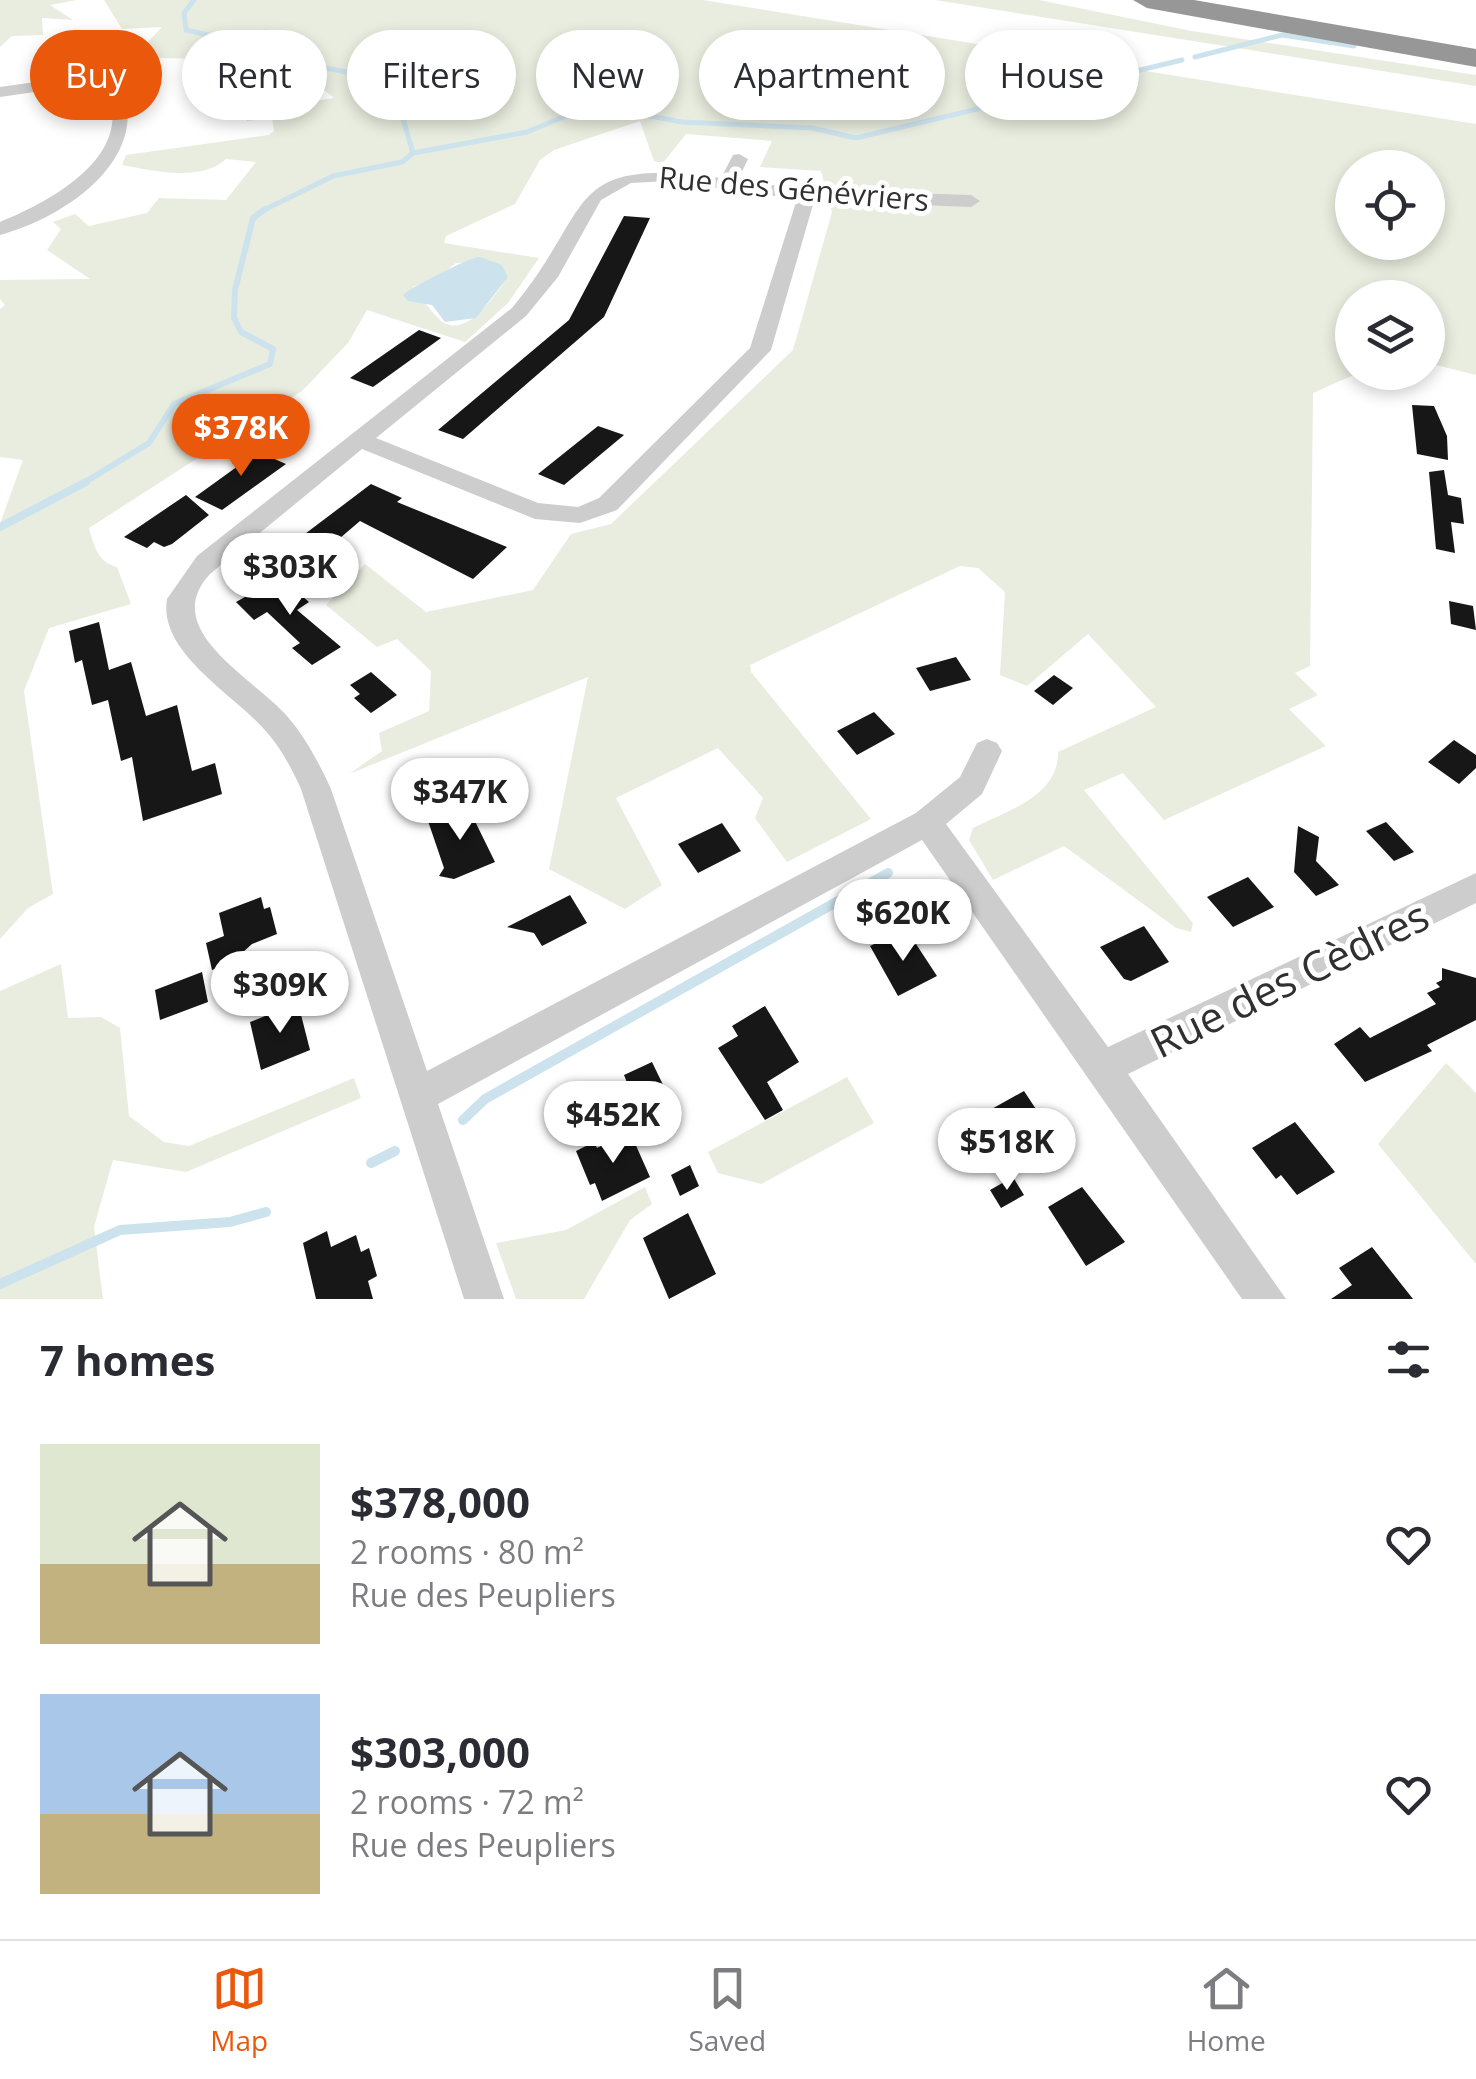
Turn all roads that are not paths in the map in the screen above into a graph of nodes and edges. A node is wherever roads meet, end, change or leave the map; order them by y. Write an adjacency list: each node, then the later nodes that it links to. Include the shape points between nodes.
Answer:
1 (1147, 0): 7 (highway)
2 (1159, 0): 6 (highway)
3 (1278, 0): 4 (highway)
4 (1358, 12): 5 (highway); 6 (highway)
5 (1397, 16)
6 (1466, 36)
7 (1476, 58)
8 (0, 92): 13 (street, via 105,77 114,83 122,108 120,136 109,158 70,193)
9 (739, 159): 10 (street)
10 (728, 183): 11 (street, Rue des Génévriers); 14 (street, Rue des Génévriers, via 655,175 618,181 594,198 520,312)
11 (807, 196): 12 (street, Rue des Génévriers); 14 (street, via 760,350 608,504 580,514 535,511)
12 (971, 201)
13 (0, 229)
14 (363, 441): 19 (street, via 206,562 184,588 178,616 192,640 272,718 307,770)
15 (987, 751): 16 (street, via 971,785)
16 (927, 822): 18 (street); 19 (street)
17 (1476, 887): 18 (street, Rue des Cèdres)
18 (1101, 1069): 21 (street)
19 (417, 1096): 20 (street)
20 (484, 1299)
21 (1266, 1299)

